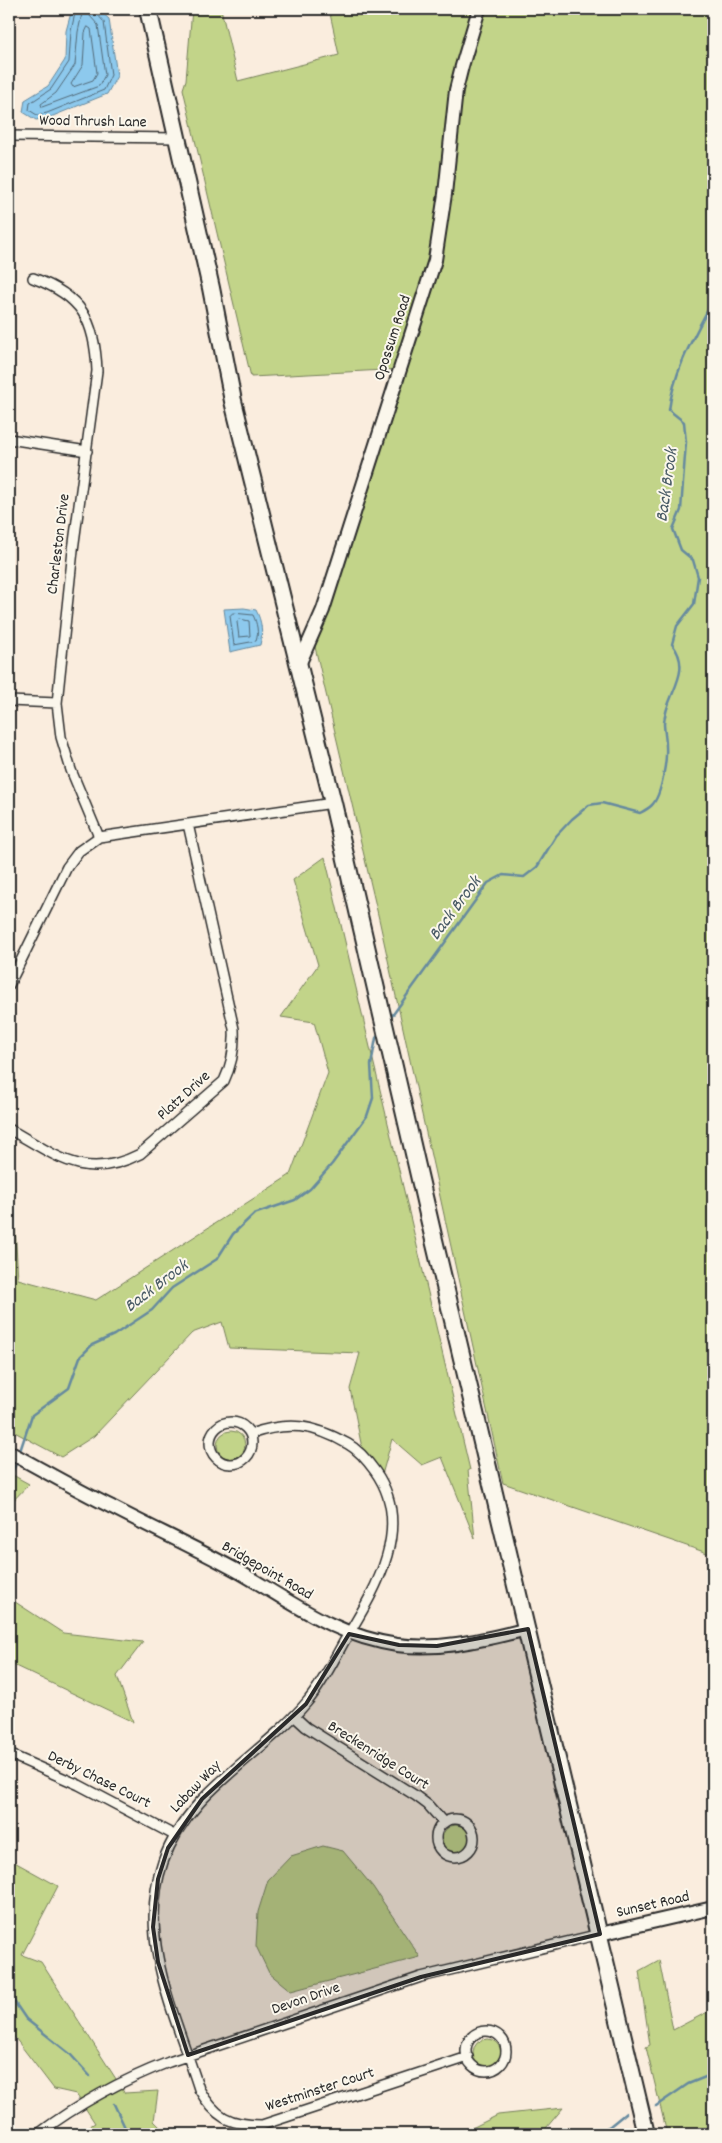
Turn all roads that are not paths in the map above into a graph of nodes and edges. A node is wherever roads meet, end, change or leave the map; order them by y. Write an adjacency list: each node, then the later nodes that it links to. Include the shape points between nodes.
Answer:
1 (148, 9): 4 (highway)
2 (479, 9): 8 (street, Opossum Road, via 456,90 435,260 323,610)
3 (9, 136): 4 (street, Wood Thrush Lane)
4 (177, 138): 8 (highway, via 233,401)
5 (32, 278): 7 (street, Charleston Drive, via 69,295 89,324 96,346 97,371)
6 (9, 439): 7 (street)
7 (87, 451): 10 (street, Charleston Drive)
8 (298, 667): 11 (highway)
9 (9, 701): 10 (street)
10 (57, 703): 13 (street, Charleston Drive, via 61,737 71,770)
11 (333, 804): 12 (street); 18 (highway)
12 (188, 824): 13 (street); 15 (street, Platz Drive, via 234,1029 235,1045 224,1081 140,1154 105,1166 73,1164)
13 (99, 837): 14 (street, via 79,851 68,867)
14 (9, 985)
15 (9, 1129)
16 (250, 1434): 16 (street, via 240,1424 232,1422 219,1426 211,1438 212,1452 222,1462 241,1462 250,1453); 19 (street, Labaw Way, via 270,1427 287,1426 308,1427 328,1433 365,1458 385,1487 393,1523 390,1548 378,1581)
17 (9, 1452): 19 (street, Bridgepoint Road, via 233,1568 312,1616)
18 (528, 1629): 19 (street, Bridgepoint Road, via 459,1645 437,1646 399,1645); 25 (highway)
19 (349, 1634): 20 (street, Labaw Way, via 318,1689)
20 (294, 1716): 22 (street, Breckenridge Court, via 306,1727 416,1796); 23 (street, Labaw Way, via 202,1798)
21 (9, 1754): 23 (street, Derby Chase Court, via 79,1785)
22 (444, 1822): 22 (street, via 436,1840 441,1851 453,1857 465,1855 473,1846 471,1828 462,1820)
23 (174, 1835): 26 (street, Labaw Way, via 158,1879 153,1927 158,1962)
24 (713, 1908): 25 (street, Sunset Road)
25 (600, 1934): 26 (street, Devon Drive, via 421,1977); 29 (highway)
26 (188, 2055): 27 (street, Westminster Court, via 207,2103 222,2117 246,2126 262,2126 282,2120); 28 (street, Devon Drive, via 143,2072 93,2097)
27 (468, 2057): 27 (street, via 476,2068 488,2071 504,2060 506,2047 494,2033 481,2032 468,2045)
28 (38, 2134)
29 (646, 2134)

